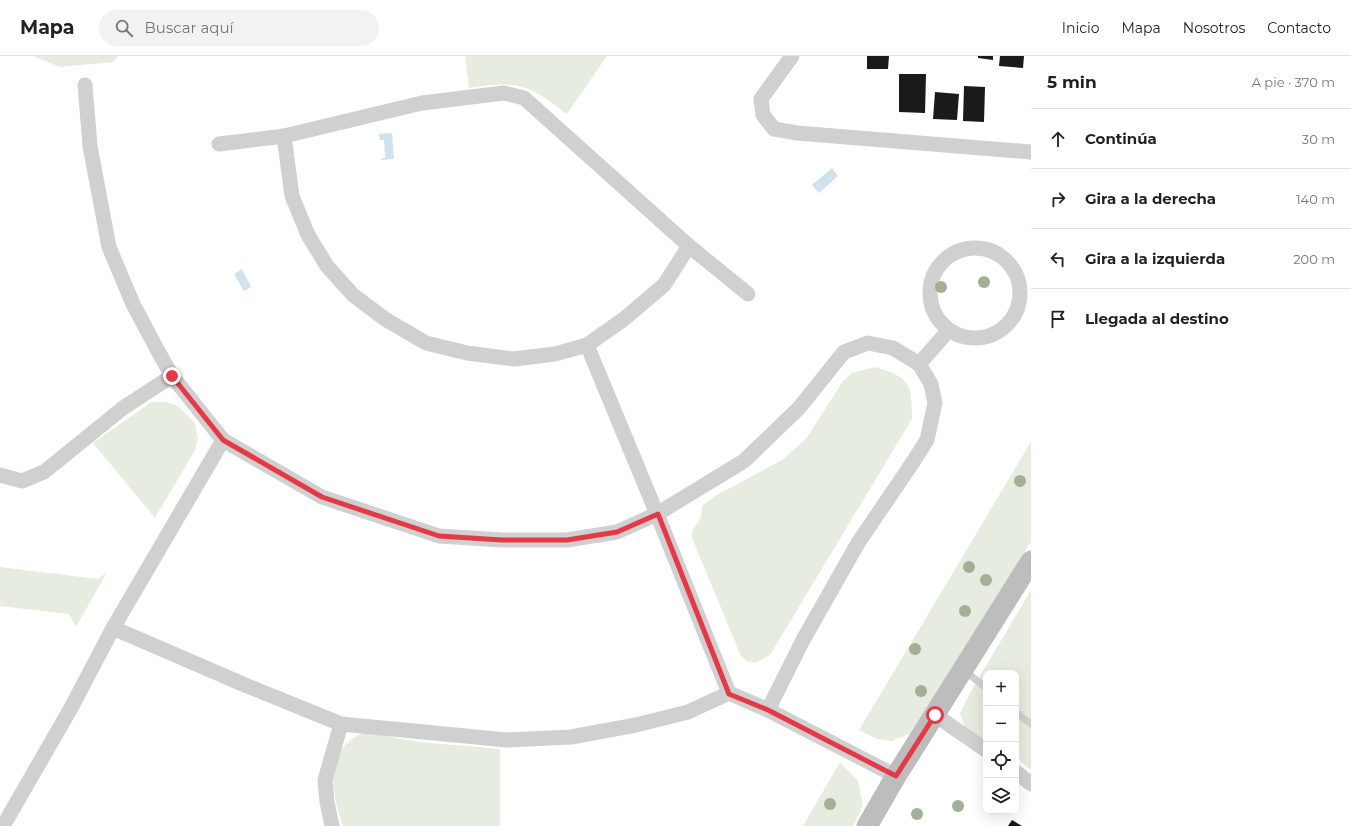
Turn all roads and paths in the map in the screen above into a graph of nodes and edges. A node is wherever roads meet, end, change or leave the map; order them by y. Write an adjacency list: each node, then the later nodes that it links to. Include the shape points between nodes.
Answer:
1 (792, 56): 5 (street, via 761,99 763,115 774,129 805,134)
2 (85, 85): 11 (street, via 90,146 109,247 132,304)
3 (284, 136): 4 (street); 6 (street, via 422,103 504,93 524,98); 9 (street, via 292,196 308,235 327,266 353,295 385,319 426,343 466,353 514,360 555,354)
4 (219, 144)
5 (1031, 152)
6 (689, 246): 7 (street); 9 (street, via 664,285 624,319)
7 (748, 294)
8 (949, 330): 8 (street, via 964,337 980,338 995,334 1008,324 1016,311 1020,288 1012,266 1000,255 987,249 973,247 959,250 946,257 936,267 930,280 929,294 938,320); 10 (street)
9 (587, 345): 14 (street)
10 (919, 364): 14 (street, via 894,348 868,343 844,352 799,408 744,461); 20 (street, via 931,384 935,404 927,440 858,543 803,640)
11 (172, 376): 12 (street); 13 (street, via 123,408 44,472 22,481)
12 (223, 440): 14 (street, via 322,497 439,536 502,540 567,540 617,532); 16 (street)
13 (0, 475)
14 (658, 514): 19 (street)
15 (1031, 561): 17 (street)
16 (113, 628): 23 (street); 29 (street, via 71,708)
17 (964, 670): 18 (lane); 22 (street)
18 (983, 686)
19 (729, 694): 20 (street); 23 (street, via 688,712 571,737 507,740)
20 (768, 710): 27 (street)
21 (1019, 714): 24 (lane)
22 (935, 715): 25 (street); 27 (street)
23 (341, 724): 30 (street, via 325,780)
24 (1031, 724)
25 (983, 748)
26 (1019, 774): 28 (street)
27 (896, 776): 31 (street)
28 (1031, 784)
29 (3, 826)
30 (332, 826)
31 (867, 826)

